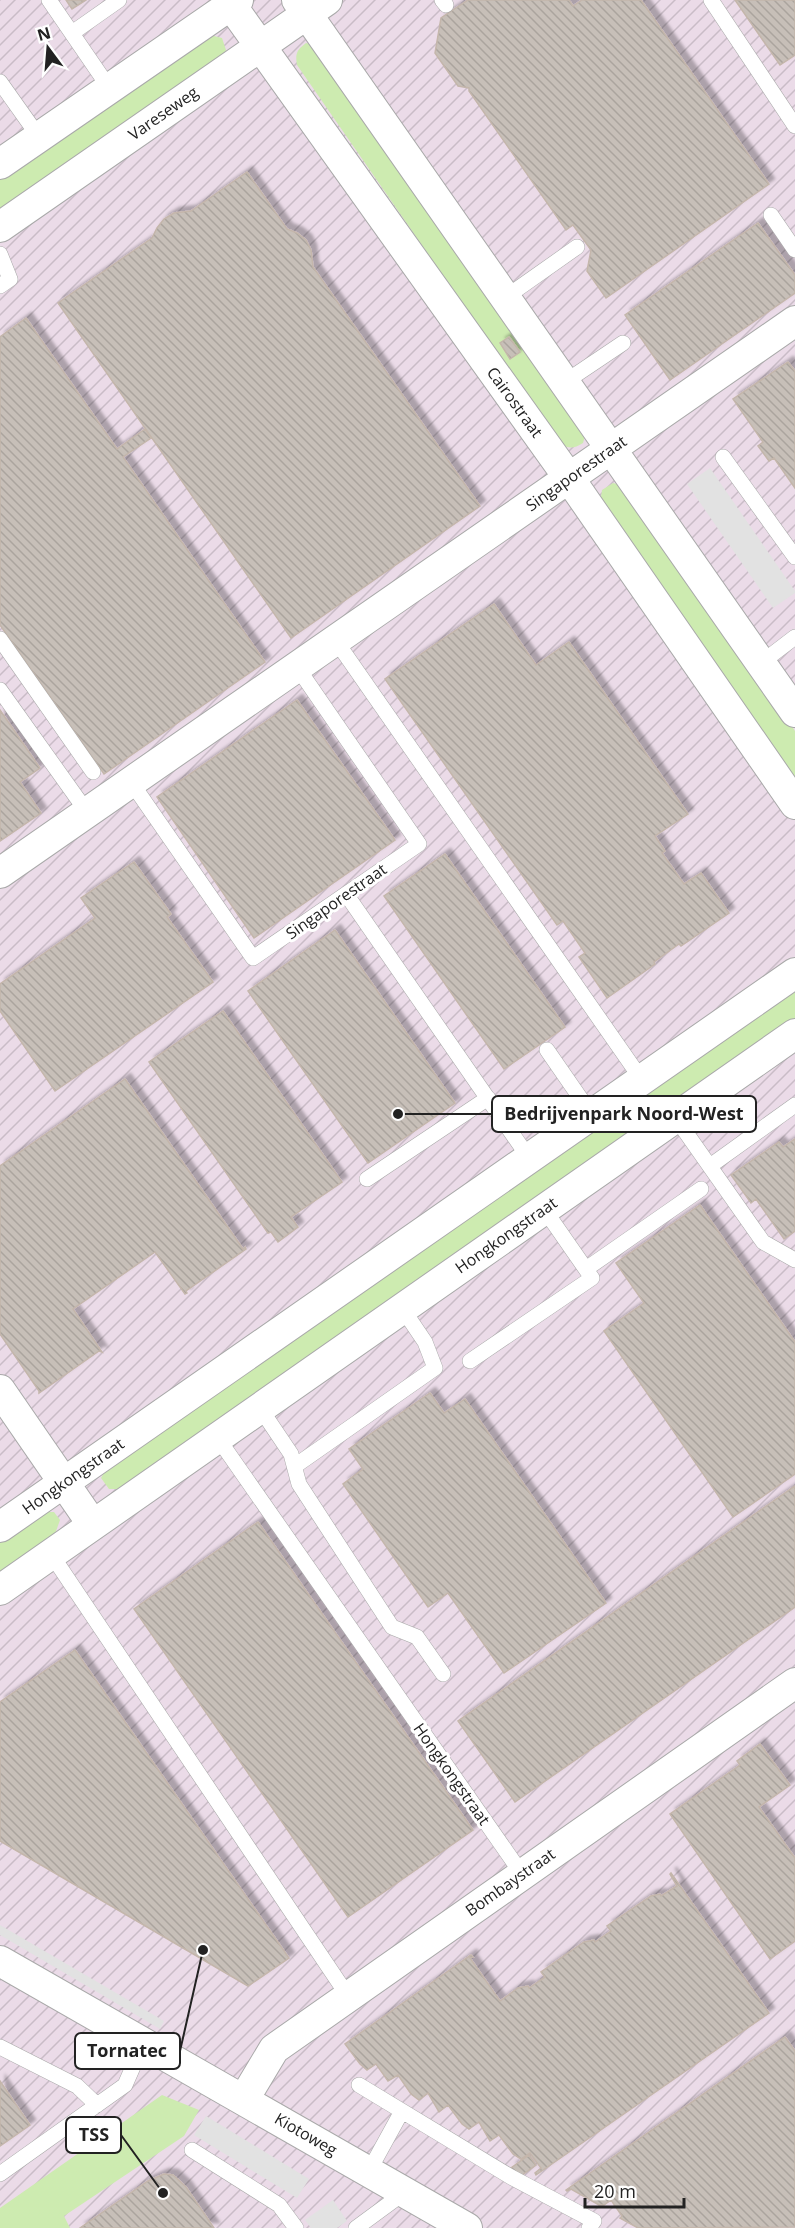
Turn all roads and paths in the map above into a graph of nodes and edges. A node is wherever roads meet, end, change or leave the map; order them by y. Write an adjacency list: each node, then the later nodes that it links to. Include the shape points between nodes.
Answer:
1 (49, 0): 6 (lane)
2 (119, 0): 6 (lane)
3 (711, 0): 10 (lane)
4 (235, 2): 7 (street, Cairostraat); 9 (street)
5 (310, 5): 7 (street, Vareseweg); 19 (street)
6 (72, 33): 9 (lane)
7 (260, 45): 14 (street, Vareseweg); 25 (street, Cairostraat)
8 (0, 82): 11 (lane)
9 (110, 89): 11 (street)
10 (795, 126)
11 (39, 137): 12 (street)
12 (0, 164)
13 (771, 215): 16 (lane)
14 (0, 227)
15 (577, 247): 19 (lane)
16 (795, 250)
17 (0, 254): 18 (lane, via 10,279)
18 (0, 286)
19 (506, 297): 22 (street)
20 (795, 321): 23 (street, Singaporestraat)
21 (623, 343): 22 (lane)
22 (566, 382): 23 (street)
23 (612, 448): 25 (street, Singaporestraat); 30 (street)
24 (723, 457): 26 (lane)
25 (569, 478): 29 (street, Singaporestraat); 36 (street, Cairostraat)
26 (795, 557)
27 (795, 637): 30 (lane)
28 (0, 639): 34 (lane)
29 (336, 641): 31 (street, Singaporestraat); 43 (lane)
30 (761, 663): 33 (street)
31 (297, 667): 35 (street, Singaporestraat); 39 (lane, Singaporestraat, via 419,844)
32 (0, 690): 37 (lane)
33 (795, 711)
34 (93, 772)
35 (131, 782): 37 (street, Singaporestraat); 39 (lane, Singaporestraat, via 253,958)
36 (795, 804)
37 (87, 812): 38 (street, Singaporestraat)
38 (0, 873)
39 (346, 894): 44 (lane)
40 (795, 973): 43 (street, Hongkongstraat)
41 (795, 1034): 47 (street, Hongkongstraat)
42 (547, 1050): 46 (lane)
43 (642, 1080): 46 (street, Hongkongstraat)
44 (488, 1098): 48 (lane); 50 (lane)
45 (795, 1105): 49 (lane)
46 (592, 1115): 48 (street, Hongkongstraat)
47 (675, 1117): 49 (lane); 52 (street, Hongkongstraat)
48 (529, 1158): 61 (street, Hongkongstraat)
49 (710, 1166): 53 (lane, via 763,1242)
50 (368, 1179)
51 (701, 1190): 54 (lane)
52 (544, 1209): 54 (lane); 55 (street, Hongkongstraat)
53 (795, 1260)
54 (586, 1269): 56 (lane, via 592,1278)
55 (402, 1308): 58 (street, Hongkongstraat); 60 (lane, via 425,1342 435,1368)
56 (471, 1361)
57 (0, 1391): 61 (street)
58 (260, 1408): 59 (street, Hongkongstraat); 60 (lane)
59 (217, 1437): 62 (street, Hongkongstraat); 68 (lane, Hongkongstraat)
60 (295, 1466): 66 (lane, via 299,1484 392,1627 417,1637)
61 (64, 1483): 62 (street); 63 (street, Hongkongstraat)
62 (93, 1525): 64 (street, Hongkongstraat)
63 (0, 1527)
64 (51, 1554): 65 (street, Hongkongstraat); 70 (lane)
65 (0, 1590)
66 (443, 1674)
67 (795, 1683): 68 (street, Bombaystraat)
68 (522, 1874): 70 (street, Bombaystraat)
69 (0, 1961): 71 (street, Kiotoweg)
70 (348, 1996): 74 (street, Bombaystraat, via 273,2049)
71 (142, 2044): 74 (street, Kiotoweg); 75 (lane, via 125,2085)
72 (0, 2047): 75 (lane, via 77,2086)
73 (359, 2085): 76 (lane)
74 (244, 2099): 78 (street, Kiotoweg)
75 (97, 2105): 79 (lane)
76 (402, 2111): 78 (lane); 84 (lane, via 510,2177 594,2221)
77 (192, 2150): 81 (lane, via 279,2205)
78 (369, 2171): 80 (street, Kiotoweg)
79 (0, 2174)
80 (405, 2192): 82 (lane); 83 (street, Kiotoweg)
81 (296, 2228)
82 (356, 2228)
83 (467, 2228)
84 (589, 2228)

